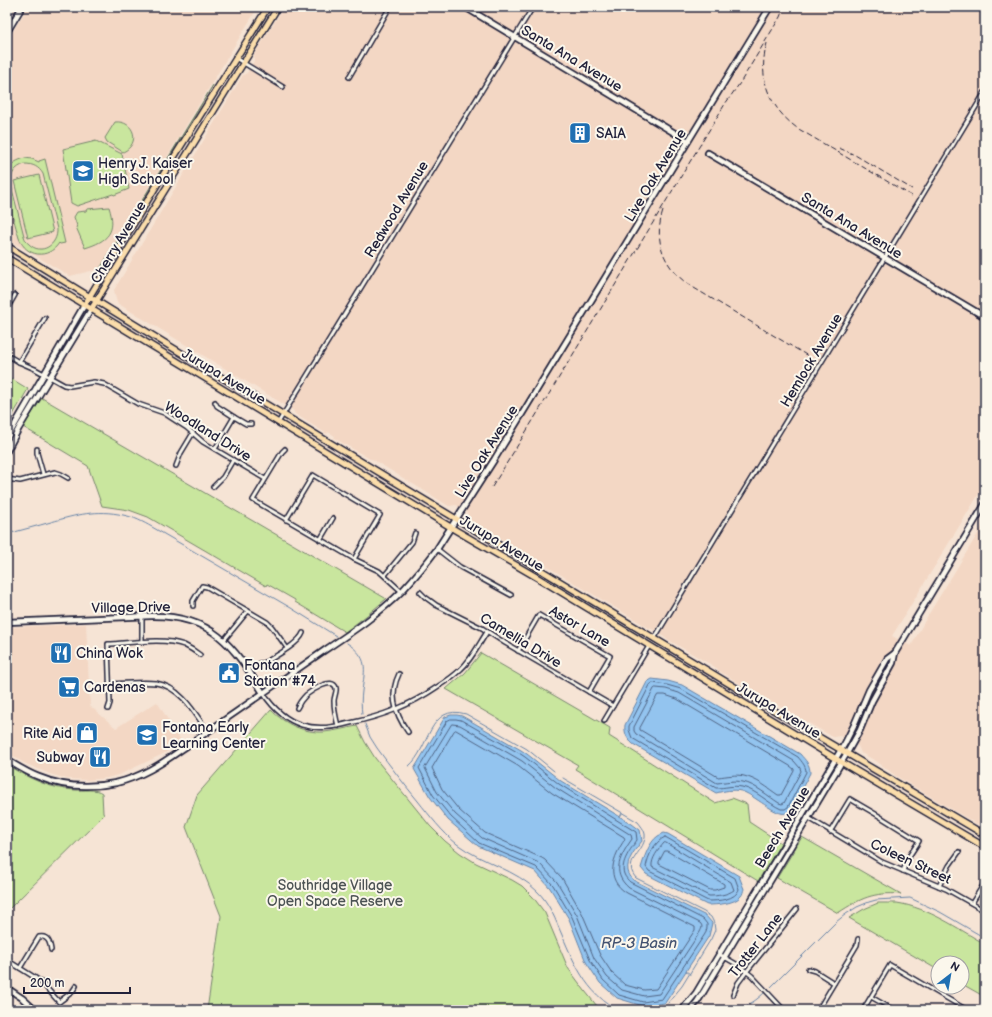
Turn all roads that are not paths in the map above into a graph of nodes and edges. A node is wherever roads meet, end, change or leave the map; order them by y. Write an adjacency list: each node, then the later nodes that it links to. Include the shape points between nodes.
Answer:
1 (22, 7): 8 (street)
2 (268, 7): 10 (main road, Cherry Avenue)
3 (278, 7): 11 (main road, Cherry Avenue)
4 (390, 7): 12 (street)
5 (465, 7): 9 (street, Santa Ana Avenue)
6 (533, 7): 9 (street, Redwood Avenue)
7 (770, 7): 15 (street, Live Oak Avenue)
8 (7, 32)
9 (515, 37): 15 (street, Santa Ana Avenue); 33 (street, Redwood Avenue)
10 (236, 59): 11 (street); 21 (main road, Cherry Avenue)
11 (243, 62): 13 (street); 22 (main road, Cherry Avenue)
12 (349, 77)
13 (283, 87)
14 (985, 92): 19 (street, Hemlock Avenue)
15 (688, 141): 52 (street, Live Oak Avenue)
16 (708, 153): 19 (street, Santa Ana Avenue)
17 (7, 246): 21 (main road, Jurupa Avenue)
18 (7, 258): 23 (main road, Jurupa Avenue)
19 (885, 258): 26 (street, Santa Ana Avenue); 69 (street, Hemlock Avenue)
20 (15, 295): 25 (street)
21 (89, 297): 22 (main road, Jurupa Avenue); 23 (main road, Cherry Avenue)
22 (96, 301): 24 (main road, Cherry Avenue); 33 (main road, Jurupa Avenue)
23 (85, 304): 24 (main road, Jurupa Avenue); 30 (street, Cherry Avenue)
24 (92, 308): 31 (street, Cherry Avenue); 35 (main road, Jurupa Avenue)
25 (7, 309)
26 (985, 317)
27 (45, 318): 29 (street)
28 (7, 355): 29 (street, Woodland Drive)
29 (19, 362): 30 (street, Woodland Drive)
30 (44, 374): 31 (street, Woodland Drive); 38 (street, Cherry Avenue)
31 (49, 378): 37 (street, Woodland Drive, via 67,386 94,382 104,384 138,404 164,413); 42 (street, Cherry Avenue)
32 (215, 402): 34 (street)
33 (284, 415): 35 (street, Redwood Avenue); 52 (main road, Jurupa Avenue)
34 (234, 417): 36 (street); 40 (street)
35 (278, 423): 54 (main road, Jurupa Avenue)
36 (251, 424)
37 (193, 433): 40 (street, Woodland Drive); 44 (street)
38 (7, 438)
39 (37, 449): 45 (street)
40 (215, 449): 43 (street, Woodland Drive)
41 (285, 449): 48 (street)
42 (7, 451)
43 (233, 460): 48 (street, Woodland Drive); 49 (street, via 223,477)
44 (176, 466)
45 (43, 474): 46 (street, via 58,472); 47 (street, via 20,481)
46 (68, 478)
47 (7, 479)
48 (265, 479): 53 (street, via 253,500)
49 (213, 487)
50 (985, 504): 75 (street, Beech Avenue)
51 (332, 518): 56 (street)
52 (456, 519): 54 (street, Live Oak Avenue); 69 (main road, Jurupa Avenue)
53 (286, 520): 56 (street); 58 (street, via 313,475 380,515)
54 (451, 527): 57 (street, Live Oak Avenue); 72 (main road, Jurupa Avenue)
55 (414, 533): 59 (street, via 412,542)
56 (320, 540): 58 (street)
57 (437, 549): 60 (street, Live Oak Avenue); 62 (street, via 460,567)
58 (354, 559): 59 (street)
59 (384, 575): 60 (street)
60 (402, 591): 81 (street, Live Oak Avenue, via 350,633)
61 (420, 592): 67 (street, Camellia Drive, via 436,605)
62 (511, 595)
63 (193, 606): 64 (street, via 193,601 202,586)
64 (248, 611): 70 (street); 73 (street, via 271,625)
65 (142, 616): 66 (street, Village Drive); 70 (street, Village Drive, via 186,619); 71 (street)
66 (7, 622)
67 (487, 632): 74 (street, Camellia Drive); 85 (street, Village Drive, via 468,662 458,672 419,699)
68 (303, 633): 73 (street)
69 (654, 639): 90 (main road, Jurupa Avenue)
70 (224, 640): 81 (street, Village Drive)
71 (142, 642): 76 (street, via 177,643); 79 (street, via 108,644)
72 (649, 646): 82 (street); 92 (main road, Jurupa Avenue)
73 (287, 648): 77 (street)
74 (518, 651): 80 (street, Camellia Drive); 80 (street, Astor Lane, via 539,615 610,656)
75 (894, 653): 90 (street, Beech Avenue, via 887,659 869,690); 91 (street, Beech Avenue, via 893,663)
76 (200, 655)
77 (260, 663)
78 (399, 674): 85 (street, via 393,692)
79 (109, 684): 84 (street); 88 (street, via 151,683 170,688 186,701)
80 (589, 692): 82 (street, Camellia Drive)
81 (263, 693): 87 (street, Village Drive, via 278,712 297,723 317,728); 88 (street, Live Oak Avenue)
82 (613, 706): 86 (street)
83 (297, 708): 87 (street, via 311,691 328,683 332,684 336,688 334,702)
84 (108, 709)
85 (397, 709): 87 (street, Village Drive); 89 (street)
86 (604, 721)
87 (338, 726)
88 (208, 732): 93 (street, Live Oak Avenue, via 152,769 109,784 82,786 54,782 31,774)
89 (408, 732)
90 (841, 750): 91 (main road, Jurupa Avenue); 92 (street, Beech Avenue)
91 (847, 753): 94 (street, Beech Avenue); 97 (main road, Jurupa Avenue)
92 (836, 758): 94 (main road, Jurupa Avenue); 108 (street, Beech Avenue)
93 (7, 760)
94 (841, 762): 95 (street, Beech Avenue); 98 (main road, Jurupa Avenue)
95 (807, 818): 96 (street, Coleen Street); 109 (street, Beech Avenue)
96 (830, 832): 100 (street, Coleen Street); 100 (street, via 850,798 919,841)
97 (985, 835)
98 (985, 847)
99 (959, 852): 102 (street)
100 (903, 871): 102 (street, Coleen Street)
101 (985, 882): 103 (street)
102 (939, 886): 103 (street, Coleen Street)
103 (972, 903): 105 (street, Coleen Street)
104 (797, 909): 113 (street, Trotter Lane)
105 (985, 911)
106 (858, 938): 114 (street, via 857,945)
107 (51, 950): 111 (street, via 46,938 39,937)
108 (719, 954): 109 (street); 121 (street, Beech Avenue, via 696,993)
109 (724, 957): 113 (street); 122 (street, Beech Avenue)
110 (7, 960): 111 (street)
111 (20, 968): 115 (street, via 42,983 58,1002)
112 (808, 969): 114 (street)
113 (747, 971): 117 (street, Trotter Lane); 123 (street)
114 (834, 983): 124 (street)
115 (76, 986)
116 (7, 988): 120 (street)
117 (733, 995)
118 (871, 997): 119 (street, via 890,965); 125 (street); 126 (street)
119 (962, 1009): 127 (street)
120 (35, 1010)
121 (682, 1010)
122 (690, 1010)
123 (784, 1010)
124 (818, 1010)
125 (863, 1010)
126 (894, 1010)
127 (968, 1010)

